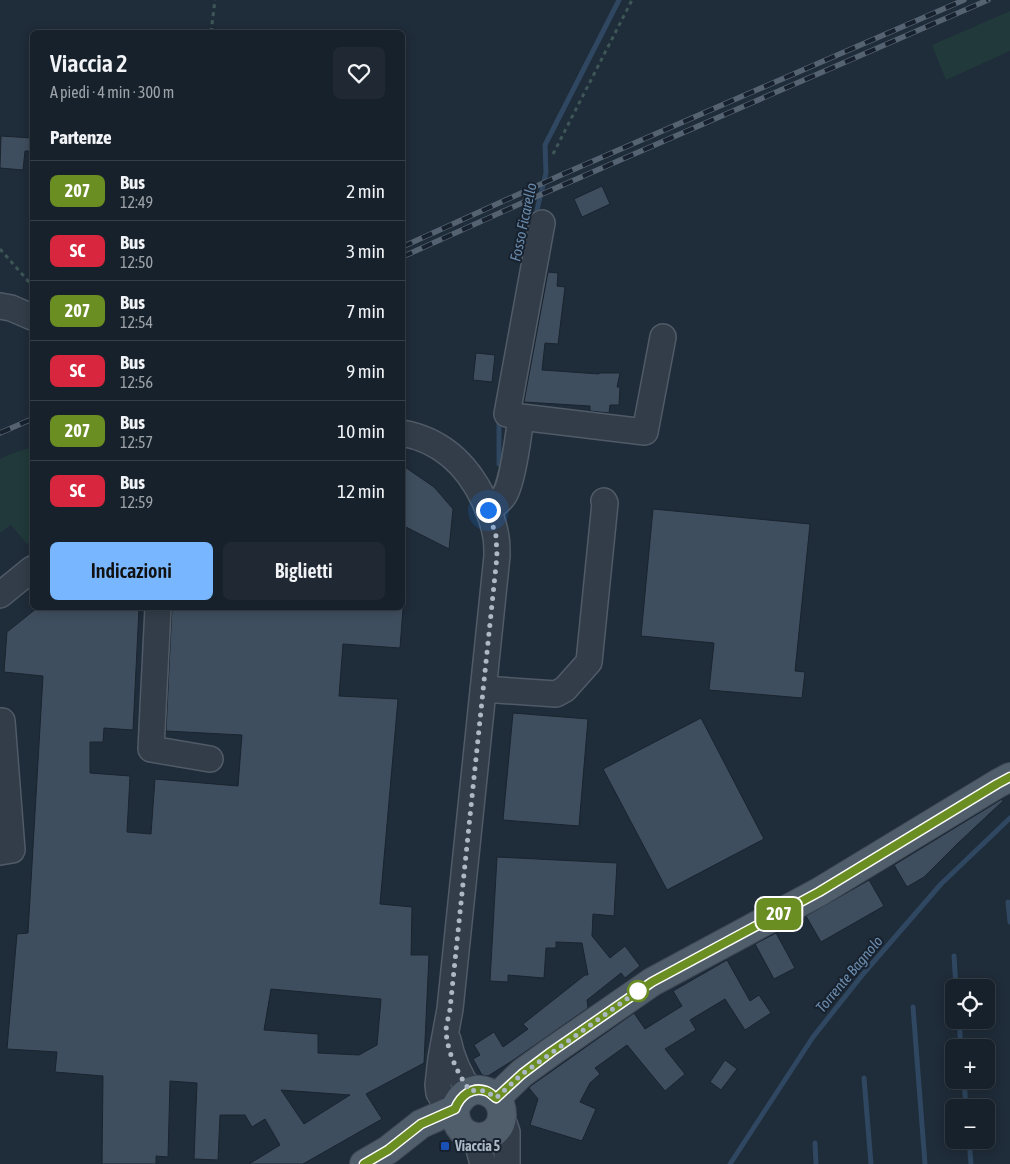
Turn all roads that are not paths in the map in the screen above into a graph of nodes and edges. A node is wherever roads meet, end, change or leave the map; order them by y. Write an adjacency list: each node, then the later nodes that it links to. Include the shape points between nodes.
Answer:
1 (542, 224): 5 (street, via 507,414)
2 (0, 306): 3 (street)
3 (30, 316)
4 (663, 337): 5 (street, via 645,432)
5 (521, 417): 8 (street, via 507,490 504,497)
6 (405, 434): 8 (street, via 440,447 464,467)
7 (604, 501): 12 (street, via 589,662 565,689 556,694)
8 (488, 510): 12 (street, via 496,536 497,556)
9 (30, 571): 10 (street)
10 (0, 595)
11 (158, 610): 14 (street, via 151,749)
12 (483, 690): 18 (street, via 450,1009 438,1085 443,1099)
13 (0, 721): 16 (street, via 12,850)
14 (210, 760)
15 (1010, 777): 17 (main road, via 819,892 652,982 522,1074)
16 (0, 852)
17 (499, 1108): 18 (main road, via 487,1091 479,1090); 18 (main road, via 499,1126 485,1137); 21 (street, via 507,1132)
18 (465, 1116): 19 (main road, via 421,1124); 20 (street)
19 (364, 1164)
20 (483, 1164)
21 (507, 1164)

